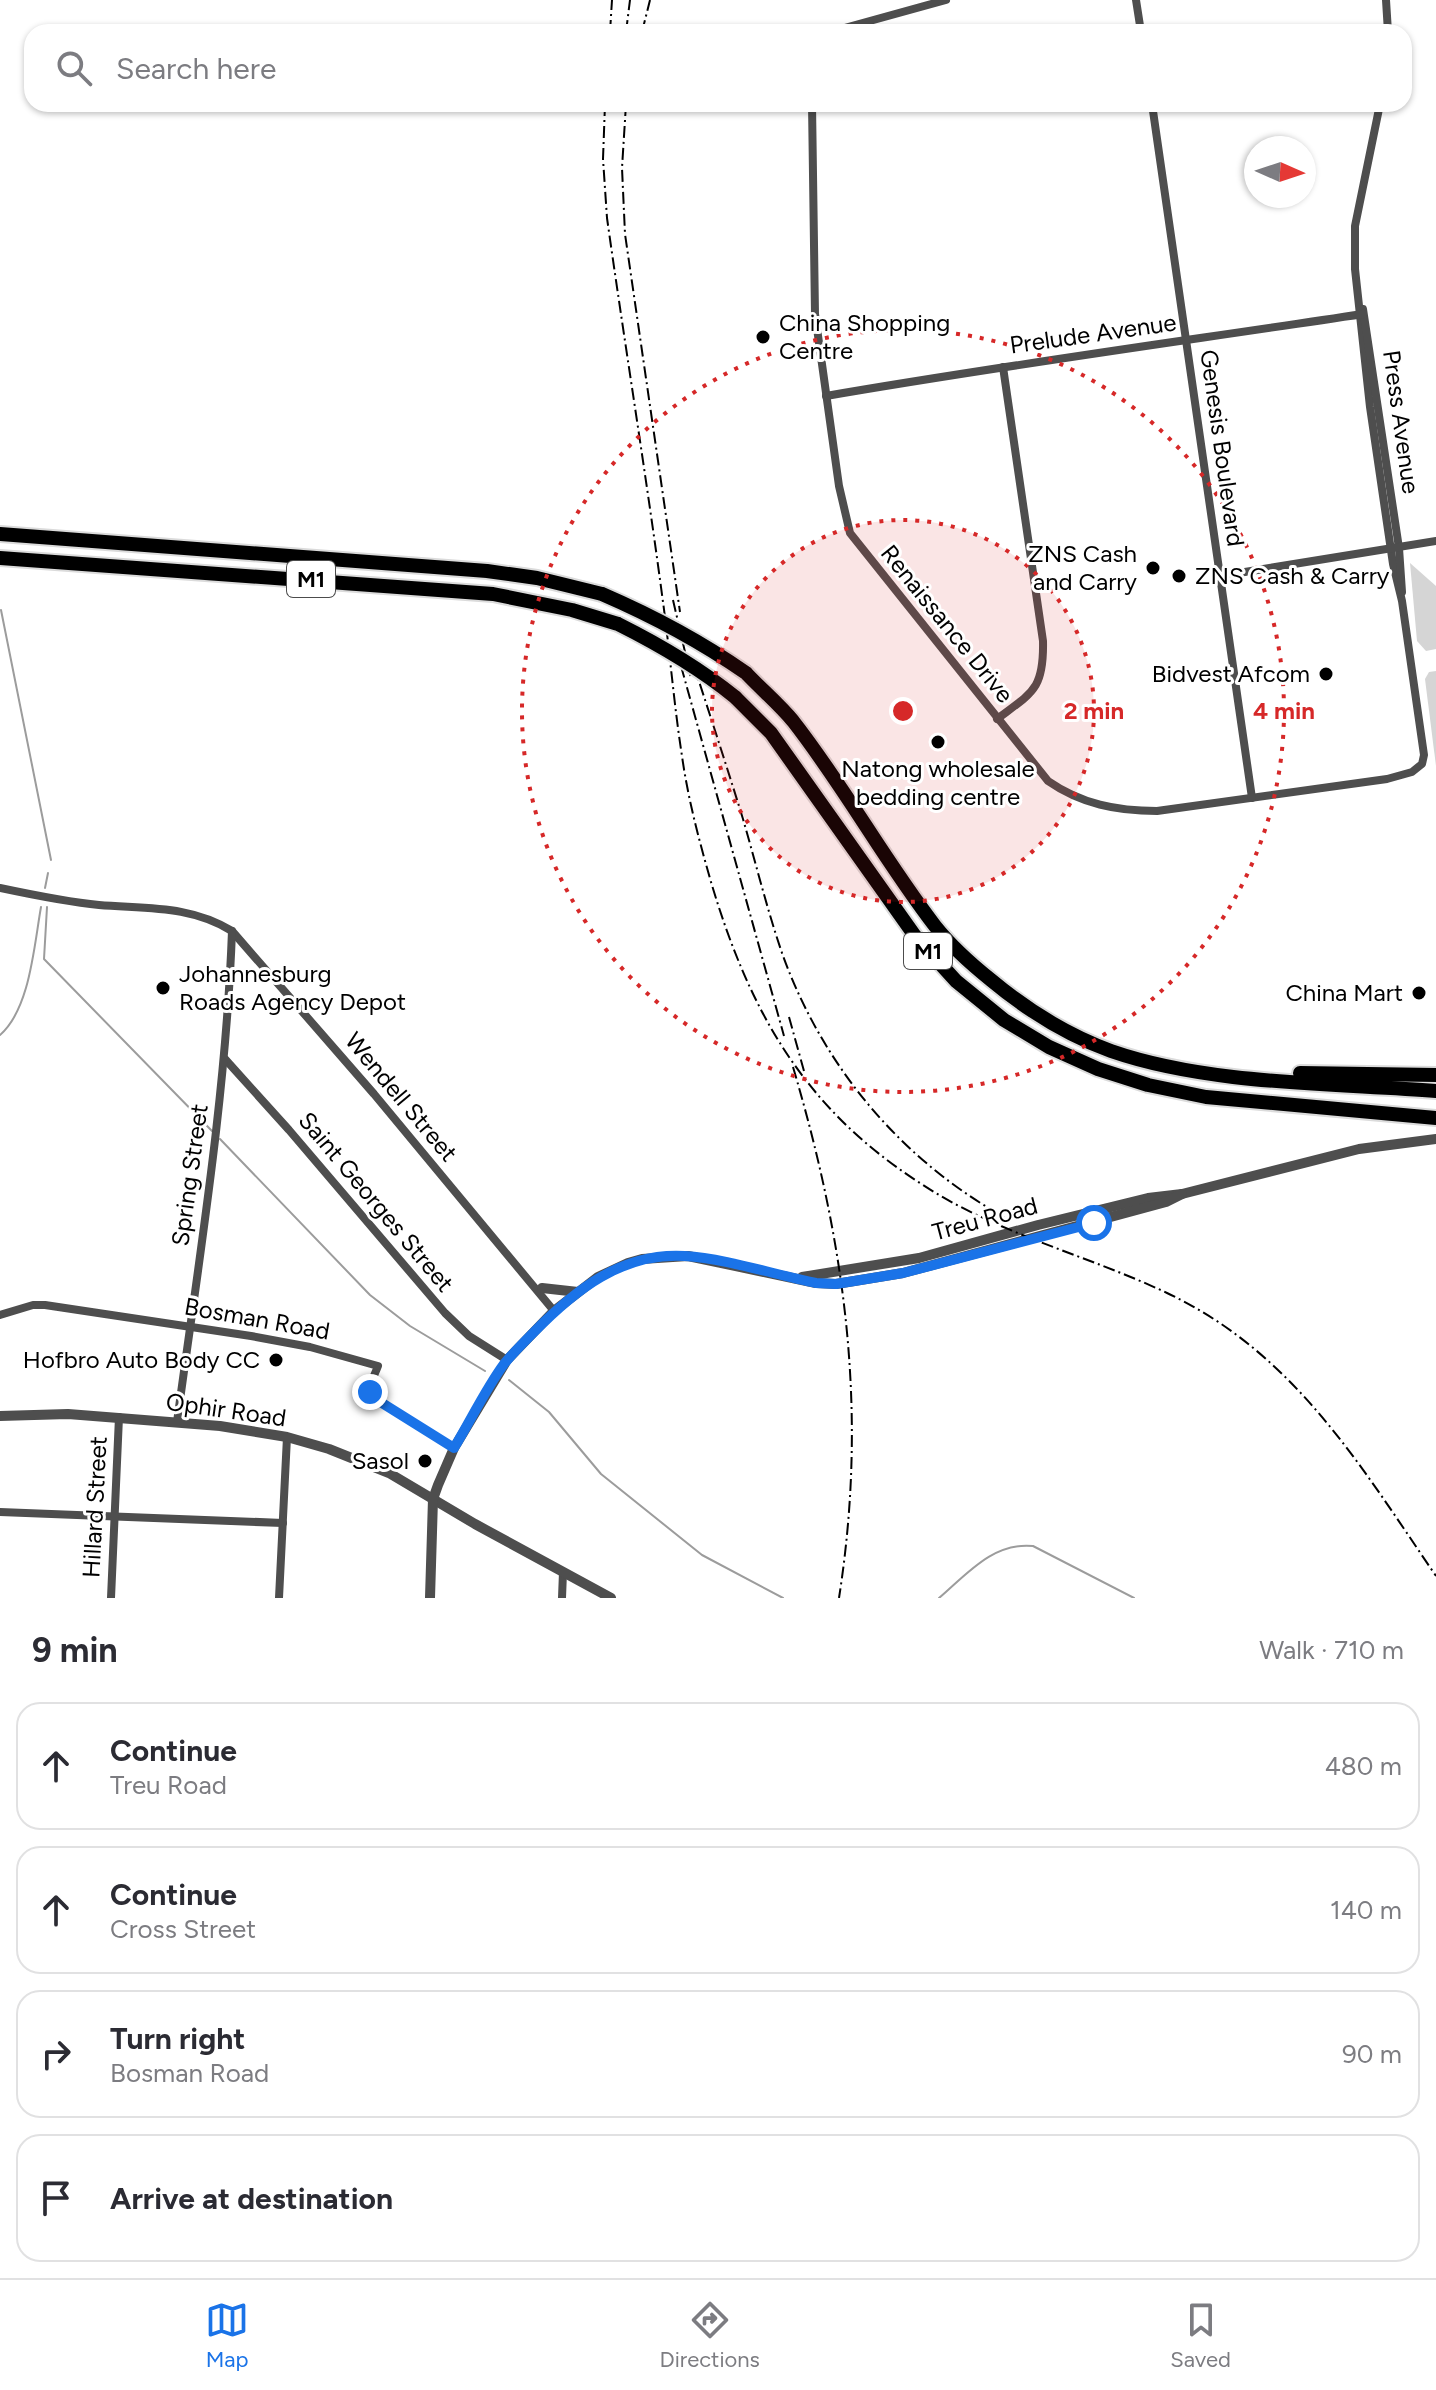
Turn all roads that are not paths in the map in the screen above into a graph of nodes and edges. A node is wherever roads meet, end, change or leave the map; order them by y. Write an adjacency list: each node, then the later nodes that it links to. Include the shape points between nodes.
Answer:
1 (946, 0): 4 (street)
2 (1136, 0): 5 (street)
3 (1386, 0): 6 (street)
4 (859, 24)
5 (1140, 24)
6 (1388, 24)
7 (812, 112): 14 (street, Renaissance Drive, via 813,287)
8 (1153, 112): 11 (street, Genesis Boulevard)
9 (1378, 112): 10 (street, Press Avenue, via 1355,226)
10 (1362, 314): 11 (street, Prelude Avenue); 13 (street, Press Avenue)
11 (1187, 342): 12 (street, Prelude Avenue); 22 (street, Genesis Boulevard)
12 (1003, 367): 14 (street, Prelude Avenue); 24 (street, via 1043,664 1031,694)
13 (1370, 377): 15 (street, Press Avenue); 19 (street, Press Avenue)
14 (826, 396): 24 (street, Renaissance Drive, via 850,533)
15 (1396, 525): 18 (street); 19 (street, Press Avenue)
16 (0, 534): 30 (highway, M1, bridge, via 487,571 602,594 673,627 746,673 792,720 936,927 1014,999 1084,1040 1152,1063)
17 (1436, 541): 18 (street)
18 (1418, 544): 19 (street); 21 (street)
19 (1395, 549): 21 (street, Press Avenue); 22 (street); 23 (street, Press Avenue)
20 (0, 558): 33 (highway, M1, bridge, via 493,594 618,624 704,672 771,733 915,936 956,981 1015,1027 1098,1069 1159,1087 1206,1097)
21 (1401, 560): 23 (street, Press Avenue)
22 (1220, 576): 26 (street, Genesis Boulevard)
23 (1402, 601): 25 (street, Press Avenue, via 1424,755)
24 (997, 719): 26 (street, Renaissance Drive, via 1048,781 1086,801 1157,811)
25 (1417, 769): 26 (street, Renaissance Drive, via 1387,779)
26 (1252, 798)
27 (0, 888): 28 (street, via 102,905 182,911)
28 (232, 931): 29 (street, Spring Street); 35 (street, Wendell Street)
29 (225, 1059): 40 (street, Spring Street); 41 (street, Saint Georges Street, via 445,1313)
30 (1211, 1074): 31 (highway); 32 (highway, M1)
31 (1436, 1075)
32 (1436, 1091)
33 (1431, 1117)
34 (1436, 1139): 37 (street, Treu Road, via 1359,1149 919,1258 796,1278 688,1256 658,1256 614,1269)
35 (508, 1254): 36 (street, Wendell Street); 38 (street, Wendell Street)
36 (542, 1288): 37 (street); 38 (street, Wendell Street)
37 (578, 1292): 38 (street, Treu Road)
38 (557, 1309): 41 (street, Treu Road)
39 (0, 1315): 40 (street, Bosman Road, via 37,1305)
40 (190, 1326): 44 (street, Spring Street); 46 (street, Bosman Road, via 310,1347 378,1366 370,1386 374,1398)
41 (504, 1364): 46 (street, Treu Road)
42 (0, 1416): 43 (street, Ophir Road)
43 (119, 1417): 44 (street, Ophir Road); 49 (street, Hillard Street)
44 (177, 1422): 45 (street, Ophir Road)
45 (287, 1437): 47 (street, Ophir Road, via 371,1464); 50 (street)
46 (454, 1448): 47 (street, Treu Road)
47 (433, 1499): 51 (street, Ophir Road); 54 (street)
48 (0, 1512): 49 (street)
49 (115, 1517): 50 (street); 52 (street, Hillard Street)
50 (283, 1523): 53 (street)
51 (563, 1572): 55 (street); 56 (street, Ophir Road)
52 (111, 1598)
53 (279, 1598)
54 (430, 1598)
55 (562, 1598)
56 (611, 1598)

